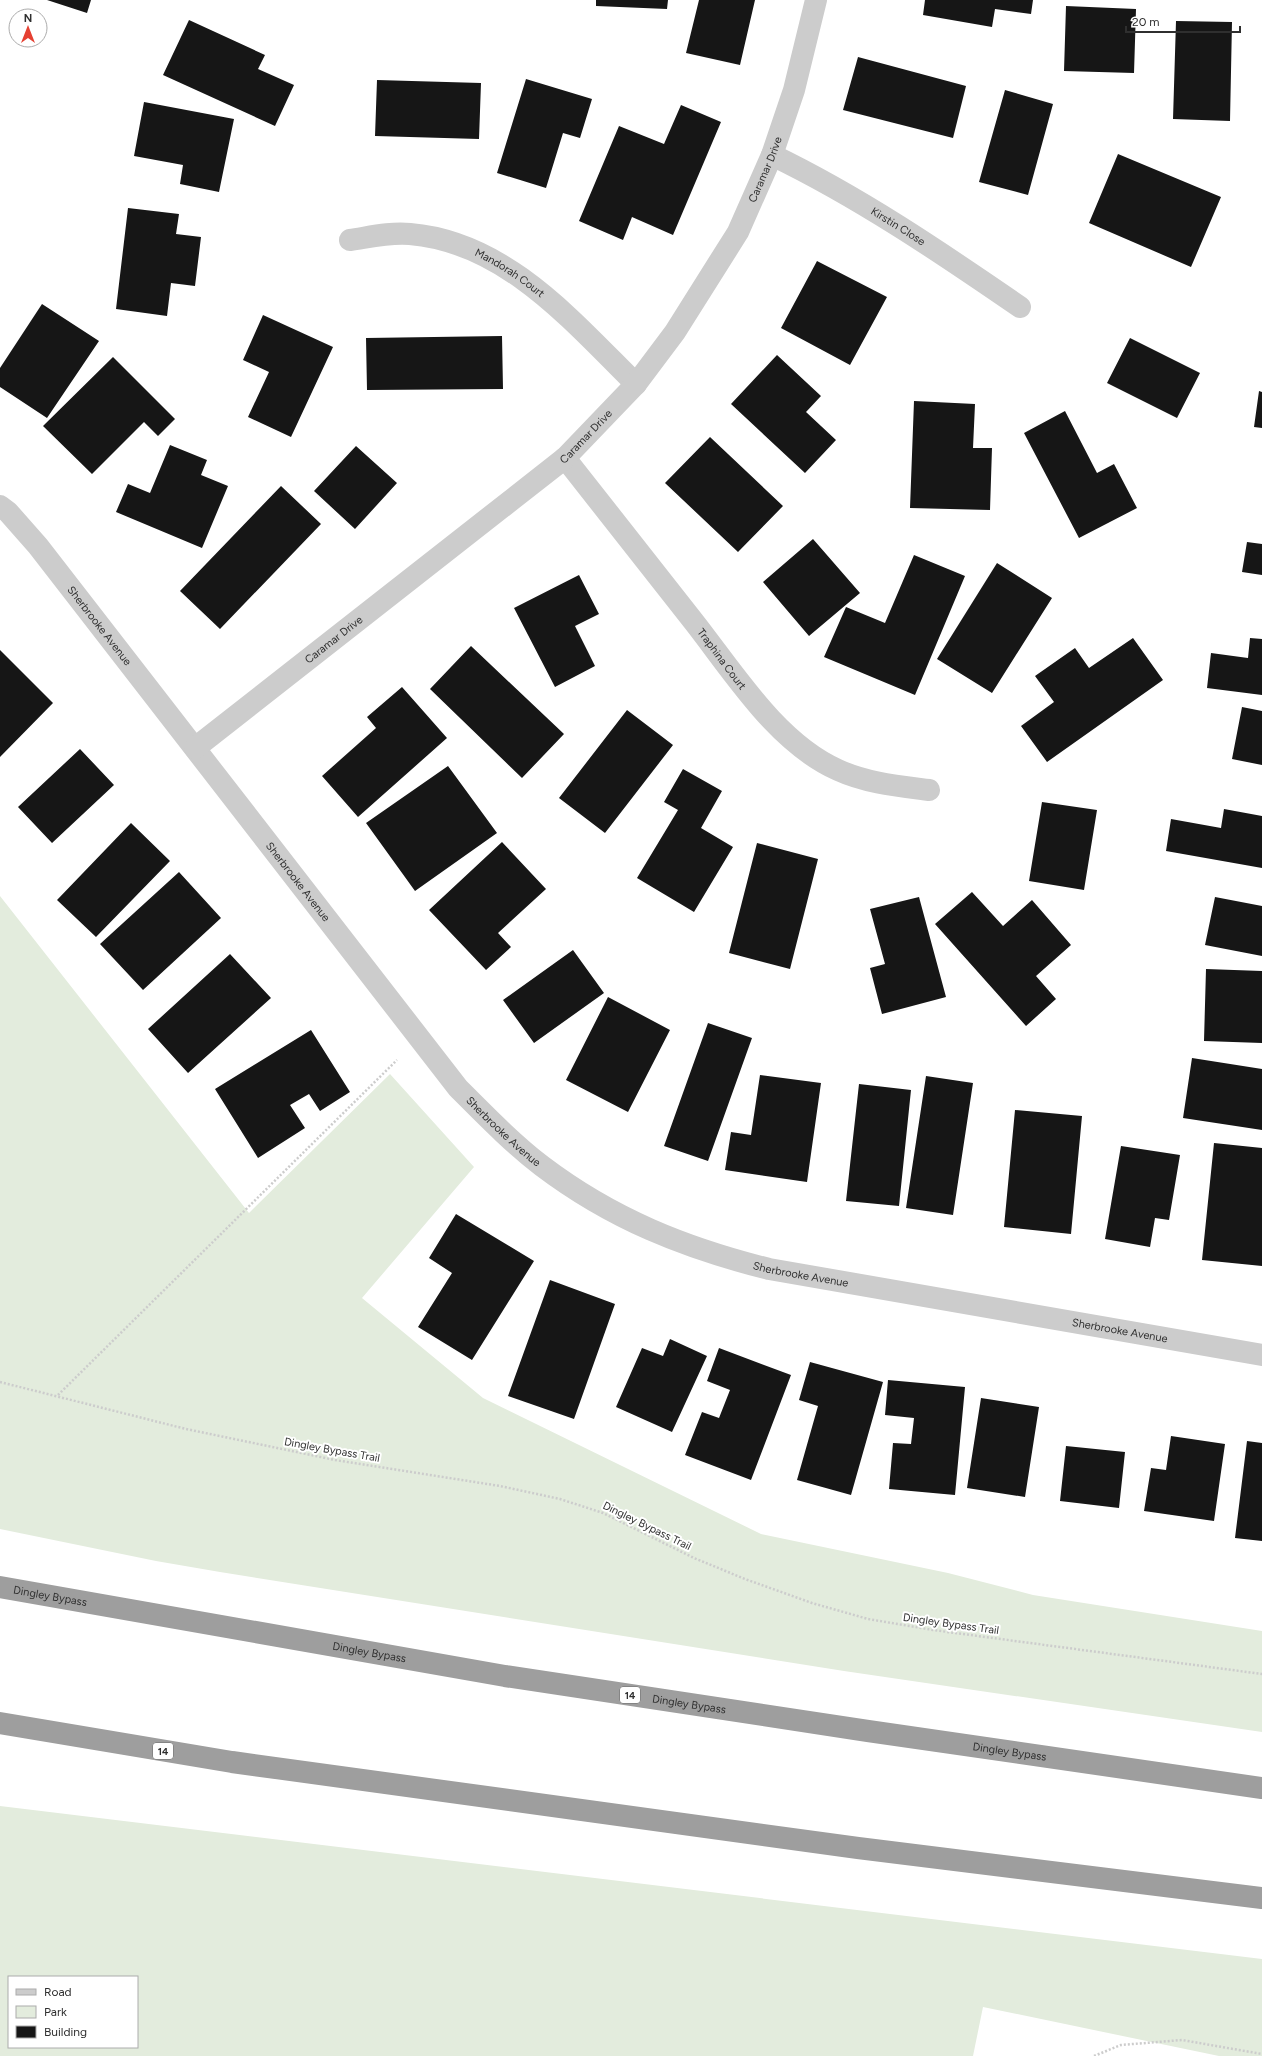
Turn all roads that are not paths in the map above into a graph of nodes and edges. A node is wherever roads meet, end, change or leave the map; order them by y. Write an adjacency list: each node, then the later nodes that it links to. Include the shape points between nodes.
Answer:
1 (816, 0): 2 (street, Caramar Drive, via 794,90)
2 (772, 155): 4 (street, Kirstin Close, via 847,194); 5 (street, Caramar Drive, via 738,232 675,332)
3 (350, 240): 5 (street, Mandorah Court, via 387,234 410,234 437,238 489,257 557,306)
4 (1020, 307)
5 (636, 384): 6 (street, Caramar Drive)
6 (565, 458): 8 (street, Caramar Drive); 9 (street, Traphina Court, via 747,690 784,732 804,750 838,770 895,786)
7 (0, 506): 8 (street, Sherbrooke Avenue, via 38,546)
8 (195, 748): 10 (street, Sherbrooke Avenue, via 458,1088 542,1166 634,1223 719,1256 824,1280)
9 (929, 790)
10 (1262, 1355)
11 (0, 1587): 13 (highway, Dingley Bypass / 14, via 505,1676)
12 (0, 1723): 14 (highway, 14, via 240,1764 858,1848)
13 (1262, 1788)
14 (1262, 1898)

